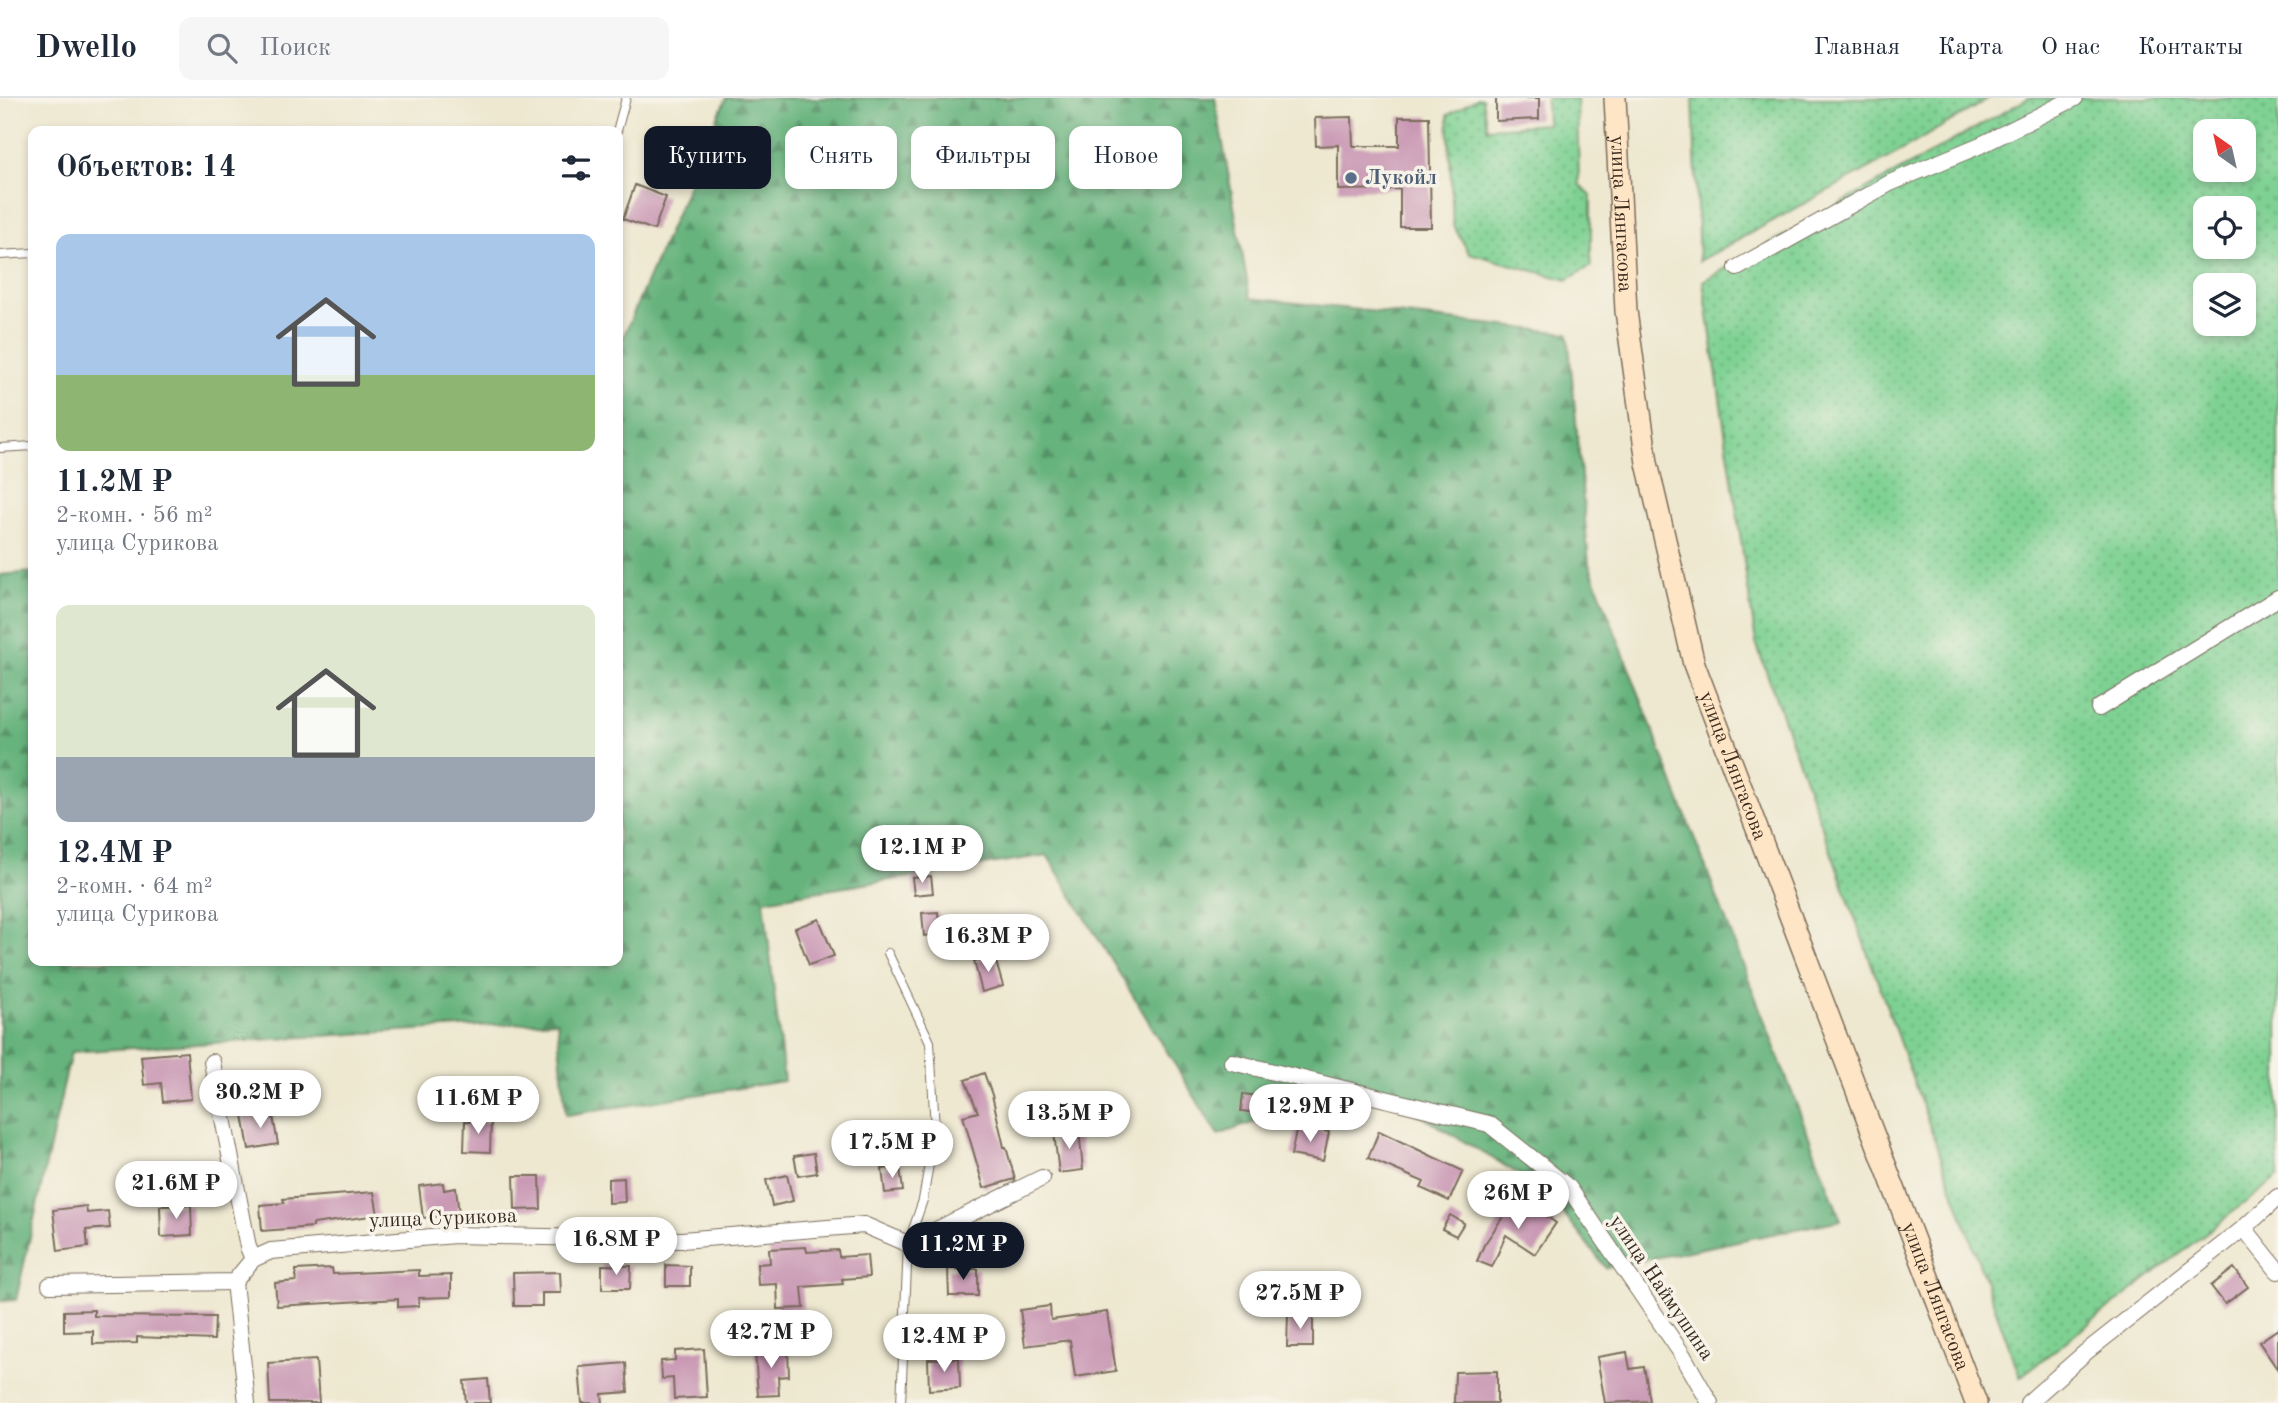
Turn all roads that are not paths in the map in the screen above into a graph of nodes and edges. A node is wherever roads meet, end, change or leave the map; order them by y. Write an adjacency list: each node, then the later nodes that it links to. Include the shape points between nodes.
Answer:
1 (626, 98): 4 (lane)
2 (1615, 98): 26 (main road, улица Лянгасова, via 1626,311 1647,463 1695,664)
3 (2075, 98): 7 (street, via 1890,183)
4 (618, 126)
5 (28, 254): 6 (lane)
6 (0, 255)
7 (1737, 268)
8 (28, 446): 9 (lane)
9 (0, 448)
10 (2278, 598): 11 (street)
11 (2099, 708)
12 (888, 953): 18 (lane, via 930,1042 935,1129 923,1200)
13 (212, 1062): 19 (street)
14 (1232, 1062): 25 (street, улица Наймушина, via 1489,1124 1569,1188)
15 (1042, 1178): 18 (street)
16 (2278, 1197): 17 (street)
17 (2244, 1228): 20 (street); 27 (street, via 2085,1352)
18 (908, 1244): 19 (street, улица Сурикова, via 864,1225 682,1240 456,1235 271,1251); 24 (lane)
19 (253, 1259): 21 (street)
20 (2278, 1271)
21 (234, 1282): 22 (street); 23 (street)
22 (50, 1285)
23 (247, 1403)
24 (901, 1403)
25 (1710, 1403)
26 (1976, 1403)
27 (2028, 1403)

